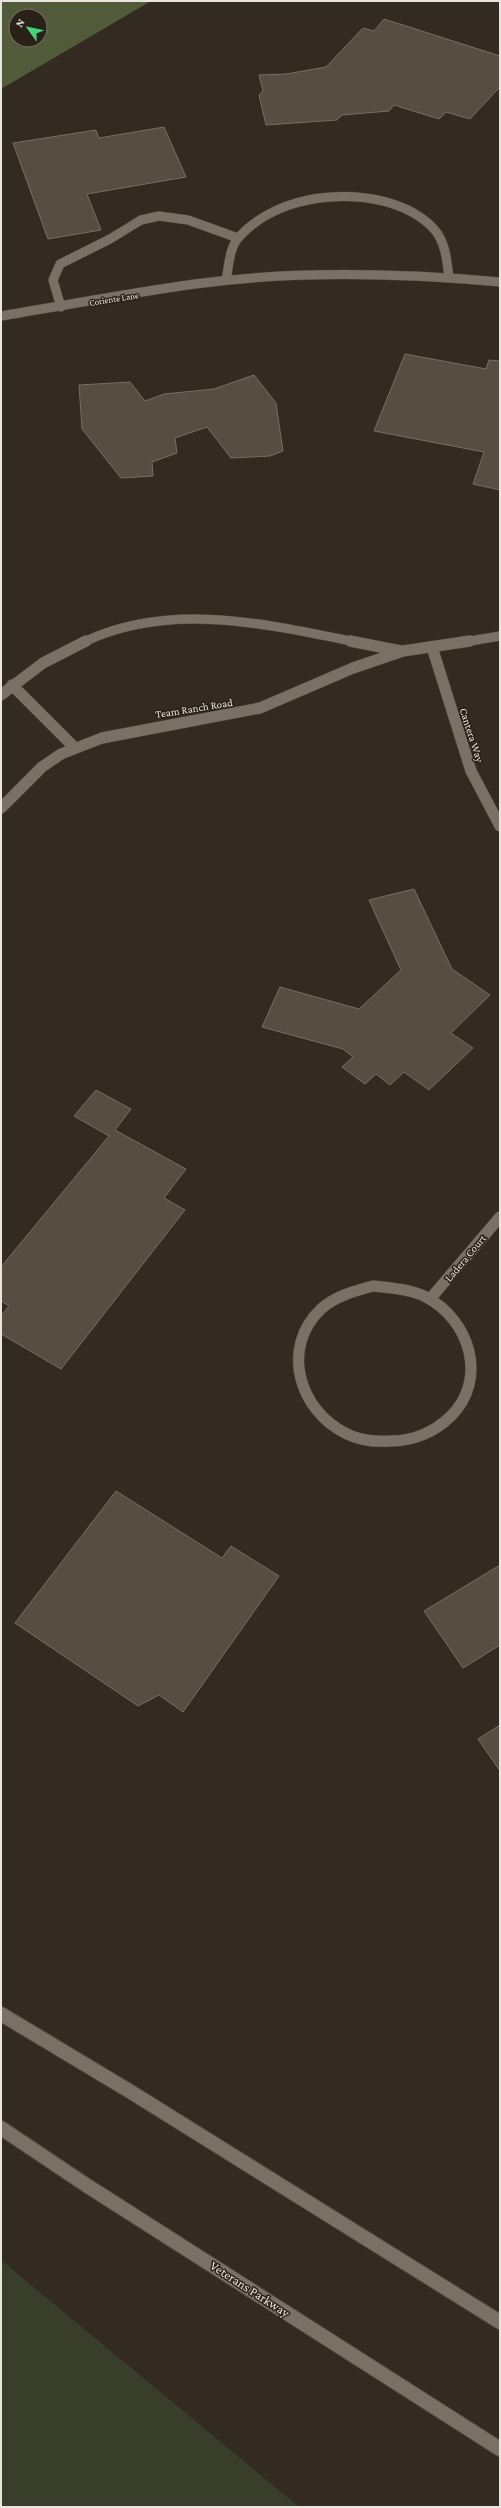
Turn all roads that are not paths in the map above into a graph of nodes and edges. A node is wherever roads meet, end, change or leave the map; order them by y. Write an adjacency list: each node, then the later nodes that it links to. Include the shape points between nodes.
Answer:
1 (238, 238): 2 (street, via 263,216 301,200 337,195 359,197 396,205 428,222 437,231 442,242); 3 (street, via 232,249); 5 (street, via 188,220 159,216 141,220 60,264 53,280)
2 (449, 277): 3 (street, Coriente Lane, via 324,274); 4 (street, Coriente Lane)
3 (226, 280): 5 (street, Coriente Lane)
4 (500, 282)
5 (61, 307): 6 (street, Coriente Lane)
6 (1, 316)
7 (500, 636): 8 (street, Team Ranch Road)
8 (432, 647): 9 (street, Team Ranch Road); 14 (street, Cantera Way, via 471,771)
9 (403, 651): 10 (street, Team Ranch Road, via 335,637 213,619 167,619 138,624 84,640 49,659); 12 (street, Team Ranch Road, via 353,668 260,708 238,714 146,728 102,738)
10 (12, 684): 11 (street, Team Ranch Road); 12 (street)
11 (1, 695)
12 (75, 748): 13 (street, Team Ranch Road, via 42,767)
13 (1, 808)
14 (500, 826)
15 (500, 1217): 16 (street, Ladera Court)
16 (430, 1299): 16 (street, via 403,1288 373,1286 345,1294 321,1310 301,1338 297,1366 304,1393 315,1411 348,1435 378,1443 415,1439 442,1425 463,1400 472,1374 470,1347 464,1333 446,1310)
17 (1, 2014): 19 (street)
18 (1, 2128): 20 (street, Veterans Parkway)
19 (500, 2322)
20 (500, 2449)

